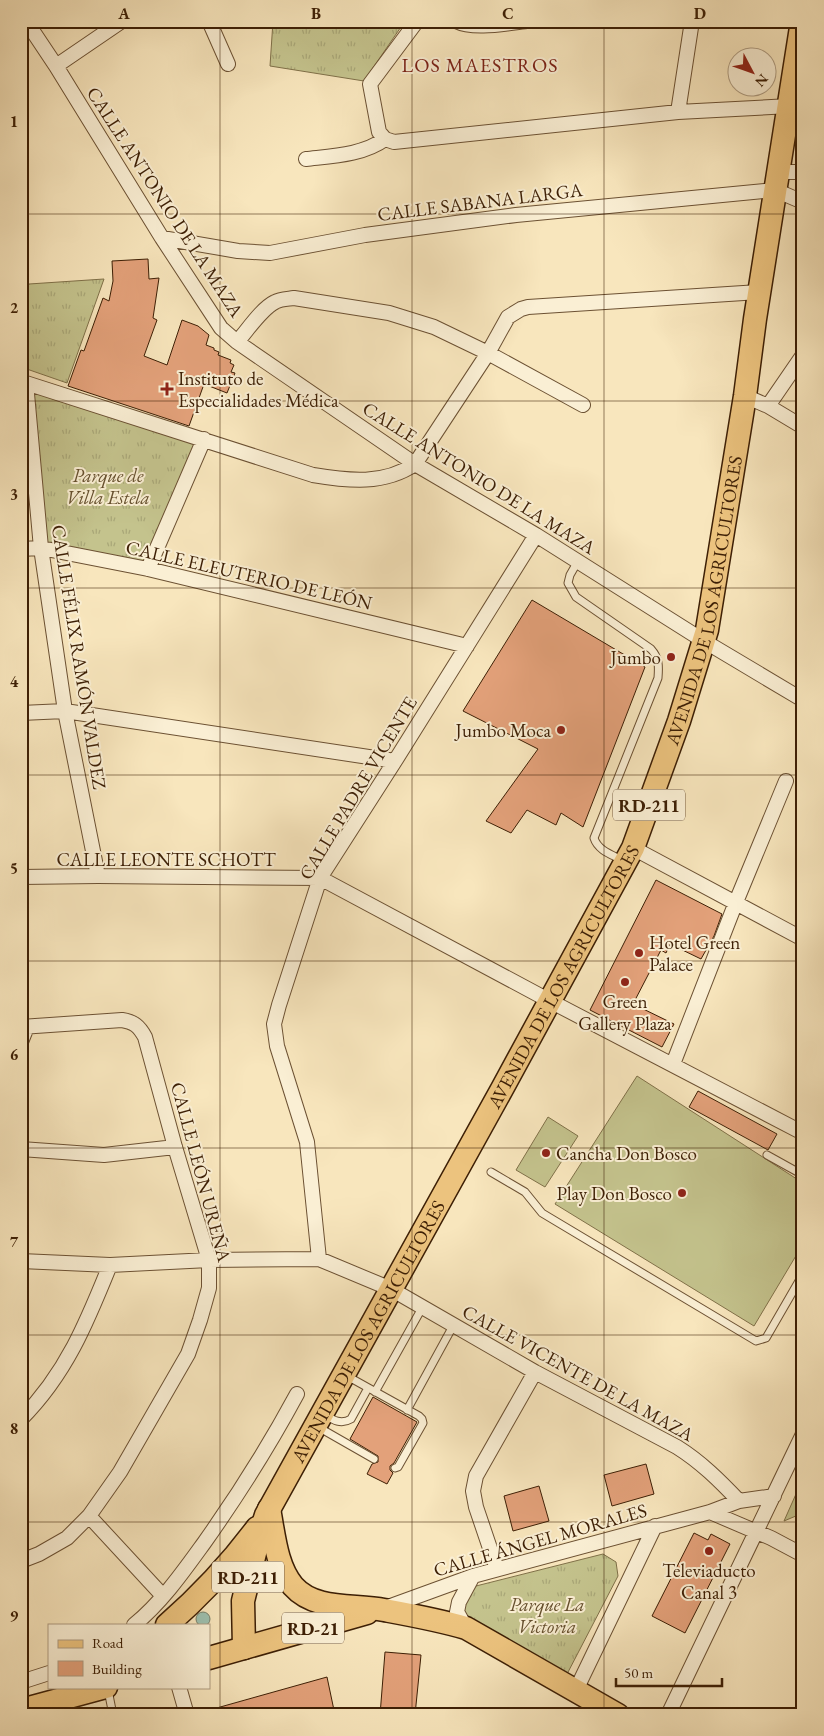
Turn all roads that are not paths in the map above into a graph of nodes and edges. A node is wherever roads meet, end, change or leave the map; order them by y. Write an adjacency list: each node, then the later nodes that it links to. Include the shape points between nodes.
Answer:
1 (26, 21): 11 (street, CALLE ANTONIO DE LA MAZA)
2 (122, 21): 11 (street)
3 (210, 21): 10 (street)
4 (417, 21): 15 (street, via 370,84 376,122)
5 (456, 21): 6 (street, via 477,26)
6 (526, 21)
7 (692, 21): 14 (street)
8 (802, 21): 9 (main road, AVENIDA DE LOS AGRICULTORES / RD-211)
9 (801, 45): 12 (main road, AVENIDA DE LOS AGRICULTORES / RD-211)
10 (228, 64)
11 (56, 66): 20 (street, CALLE ANTONIO DE LA MAZA)
12 (798, 84): 13 (main road, AVENIDA DE LOS AGRICULTORES / RD-211)
13 (790, 106): 14 (street); 18 (main road, AVENIDA DE LOS AGRICULTORES / RD-211)
14 (678, 112): 15 (street, via 394,142)
15 (385, 139): 16 (street, via 375,146 346,154)
16 (306, 159)
17 (803, 172): 18 (street)
18 (777, 181): 19 (street, CALLE SABANA LARGA); 20 (street, CALLE SABANA LARGA, via 365,235 270,252 238,252); 21 (main road, AVENIDA DE LOS AGRICULTORES / RD-211)
19 (803, 202)
20 (162, 238): 22 (street, CALLE ANTONIO DE LA MAZA, via 220,328)
21 (759, 292): 23 (street, via 528,307 508,317); 26 (main road, AVENIDA DE LOS AGRICULTORES / RD-211)
22 (237, 342): 23 (street, via 266,308 274,302 294,298 390,313 434,327); 31 (street, CALLE ANTONIO DE LA MAZA)
23 (488, 353): 27 (street); 31 (street)
24 (803, 355): 28 (street)
25 (24, 383): 30 (street); 33 (street, CALLE FÉLIX RAMÓN VALDEZ)
26 (745, 396): 28 (street); 37 (main road, AVENIDA DE LOS AGRICULTORES / RD-211)
27 (583, 405)
28 (768, 406): 29 (street)
29 (803, 427)
30 (204, 439): 31 (street, via 314,475 335,478 384,478); 36 (street)
31 (415, 464): 32 (street, CALLE ANTONIO DE LA MAZA)
32 (536, 535): 35 (street, CALLE ANTONIO DE LA MAZA); 38 (street, CALLE PADRE VICENTE)
33 (41, 548): 34 (street, CALLE ELEUTERIO DE LEÓN); 36 (street, CALLE ELEUTERIO DE LEÓN); 40 (street, CALLE FÉLIX RAMÓN VALDEZ)
34 (21, 549)
35 (578, 561): 37 (street, CALLE ANTONIO DE LA MAZA); 44 (lane, via 568,583 576,597 658,656 658,678 594,838 602,850)
36 (148, 569): 38 (street, CALLE ELEUTERIO DE LEÓN)
37 (704, 641): 39 (street, CALLE ANTONIO DE LA MAZA); 44 (main road, AVENIDA DE LOS AGRICULTORES / RD-211, via 679,721)
38 (467, 646): 42 (street, CALLE PADRE VICENTE)
39 (803, 700)
40 (66, 711): 41 (street); 42 (street); 45 (street, CALLE FÉLIX RAMÓN VALDEZ)
41 (21, 713)
42 (396, 761): 47 (street, CALLE PADRE VICENTE)
43 (786, 781): 48 (street)
44 (629, 855): 48 (street); 50 (main road, AVENIDA DE LOS AGRICULTORES / RD-211)
45 (98, 876): 46 (street, CALLE LEONTE SCHOTT); 47 (street, CALLE LEONTE SCHOTT)
46 (21, 877)
47 (320, 878): 50 (street, CALLE LEONTE SCHOTT); 60 (street, CALLE PADRE VICENTE, via 274,1024 277,1046 307,1142)
48 (736, 902): 49 (street); 53 (street)
49 (803, 939)
50 (550, 1001): 53 (street, CALLE LEONTE SCHOTT); 65 (main road, AVENIDA DE LOS AGRICULTORES / RD-211)
51 (24, 1027): 52 (street); 55 (street, CALLE LEÓN UREÑA, via 94,1021 133,1022 145,1038)
52 (21, 1042)
53 (673, 1064): 54 (street, CALLE LEONTE SCHOTT)
54 (803, 1133)
55 (174, 1147): 56 (street, via 104,1155); 61 (street, CALLE LEÓN UREÑA)
56 (21, 1149)
57 (767, 1154): 59 (lane)
58 (491, 1172): 64 (lane, via 525,1192 542,1213 756,1341 766,1338)
59 (803, 1175)
60 (319, 1259): 61 (street); 65 (street, CALLE VICENTE DE LA MAZA)
61 (209, 1260): 63 (street); 82 (street, CALLE LEÓN UREÑA, via 209,1288 188,1354 120,1472)
62 (21, 1261): 63 (street)
63 (110, 1265): 73 (street, via 71,1354 54,1381)
64 (803, 1274)
65 (390, 1289): 66 (street, CALLE VICENTE DE LA MAZA); 69 (main road, AVENIDA DE LOS AGRICULTORES / RD-211)
66 (422, 1308): 67 (street, CALLE VICENTE DE LA MAZA); 70 (lane)
67 (453, 1326): 68 (street, CALLE VICENTE DE LA MAZA); 72 (lane)
68 (535, 1372): 79 (street, CALLE VICENTE DE LA MAZA, via 694,1457); 87 (street, via 476,1476 473,1491)
69 (344, 1374): 70 (lane); 74 (main road, AVENIDA DE LOS AGRICULTORES / RD-211)
70 (372, 1390): 72 (lane); 74 (lane, via 346,1422)
71 (297, 1394): 89 (street, via 271,1442 221,1519)
72 (407, 1410): 77 (lane, via 421,1418 423,1423)
73 (21, 1419)
74 (319, 1420): 76 (lane); 80 (main road, AVENIDA DE LOS AGRICULTORES / RD-211)
75 (803, 1434): 78 (street)
76 (374, 1459)
77 (395, 1468)
78 (774, 1496): 79 (street, CALLE ÁNGEL MORALES); 84 (street)
79 (739, 1501): 81 (street, CALLE ÁNGEL MORALES)
80 (268, 1512): 90 (main road, via 278,1556 286,1576 300,1593 331,1605); 92 (main road, via 229,1563); 94 (main road, AVENIDA DE LOS AGRICULTORES / RD-211, via 256,1544 243,1601)
81 (710, 1512): 83 (street, CALLE ÁNGEL MORALES); 84 (street)
82 (89, 1516): 86 (street, CALLE LEÓN UREÑA, via 67,1538); 89 (street)
83 (654, 1526): 87 (street, CALLE ÁNGEL MORALES); 101 (street)
84 (756, 1532): 85 (street); 107 (street)
85 (803, 1555)
86 (21, 1561)
87 (497, 1569): 88 (street, CALLE ÁNGEL MORALES)
88 (473, 1576): 90 (street, CALLE ÁNGEL MORALES); 93 (street, via 456,1612)
89 (163, 1596): 91 (street)
90 (382, 1610): 93 (main road, RD-21); 94 (main road, RD-21)
91 (135, 1624)
92 (168, 1624)
93 (466, 1628): 101 (main road, RD-21)
94 (244, 1648): 95 (main road, RD-21)
95 (210, 1658)
96 (48, 1673): 97 (street)
97 (21, 1682)
98 (101, 1688): 102 (main road)
99 (106, 1688): 104 (lane)
100 (179, 1688): 105 (street)
101 (576, 1690): 106 (main road, RD-21)
102 (87, 1691): 103 (main road, via 62,1704)
103 (21, 1710)
104 (113, 1715)
105 (187, 1715)
106 (618, 1715)
107 (668, 1715)

